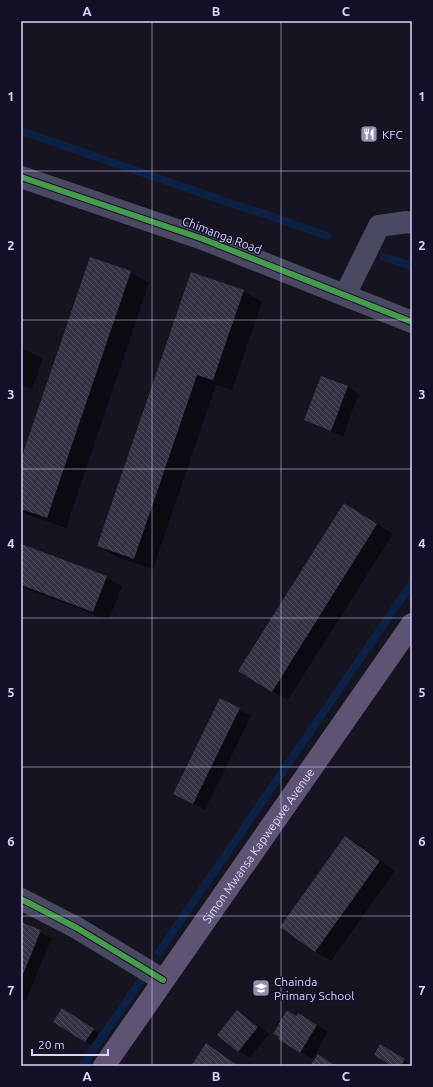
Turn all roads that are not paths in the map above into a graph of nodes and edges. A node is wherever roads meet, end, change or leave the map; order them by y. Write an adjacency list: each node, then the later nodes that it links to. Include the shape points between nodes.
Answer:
1 (21, 177): 3 (street, Chimanga Road, via 203,239)
2 (412, 223): 3 (street, via 379,226)
3 (345, 295): 4 (street, Chimanga Road)
4 (412, 322)
5 (412, 624): 7 (main road, Simon Mwansa Kapwepwe Avenue)
6 (21, 899): 7 (street, via 77,928)
7 (163, 980): 8 (main road, Simon Mwansa Kapwepwe Avenue)
8 (104, 1066)

